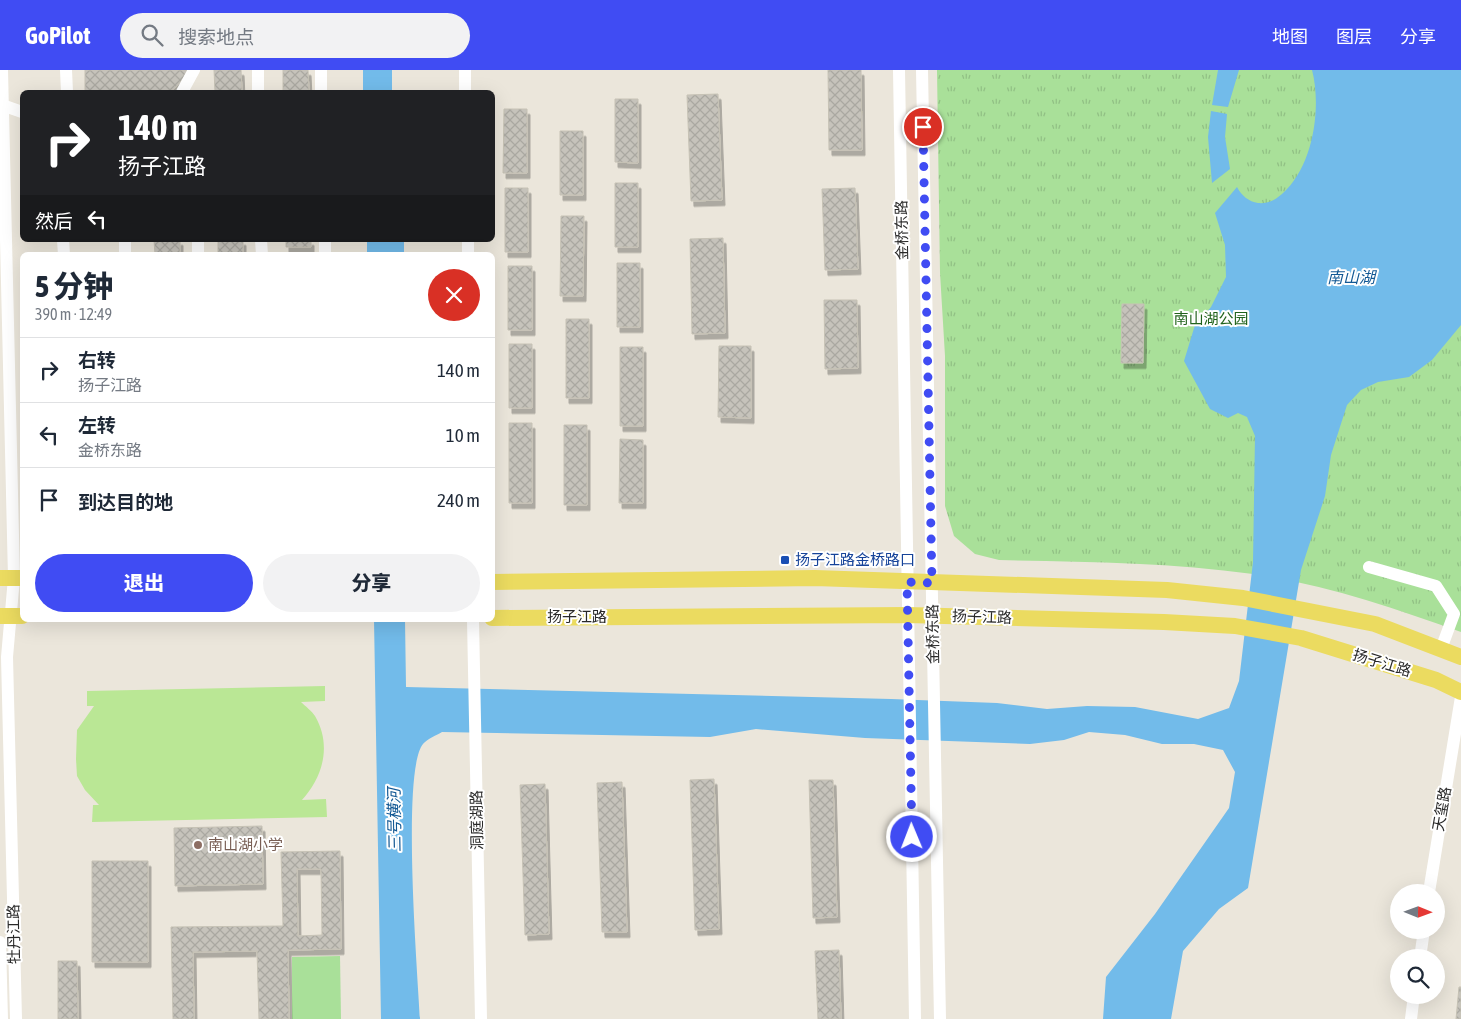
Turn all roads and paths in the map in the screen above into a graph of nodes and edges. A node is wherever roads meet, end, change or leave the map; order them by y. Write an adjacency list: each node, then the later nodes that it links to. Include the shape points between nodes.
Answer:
1 (2, 70): 14 (street, 牡丹江路)
2 (66, 70): 9 (street)
3 (194, 70): 10 (street)
4 (258, 70): 11 (street)
5 (321, 70): 12 (street)
6 (465, 70): 13 (street)
7 (899, 70): 19 (street, 金桥东路)
8 (922, 70): 20 (street, 金桥东路)
9 (67, 90)
10 (183, 90)
11 (258, 90)
12 (322, 90)
13 (465, 90)
14 (2, 105): 15 (street); 17 (street, 牡丹江路)
15 (20, 111)
16 (1369, 568): 26 (street, via 1436,586 1454,614)
17 (12, 578): 22 (street, 牡丹江路)
18 (495, 582): 19 (main road, via 815,578)
19 (907, 582): 20 (main road); 21 (street, 金桥东路)
20 (932, 583): 23 (street, 金桥东路); 26 (main road, via 1167,590 1243,598 1375,624)
21 (908, 615): 23 (main road, 扬子江路); 24 (main road, 扬子江路); 36 (street, 金桥东路)
22 (11, 616): 34 (street, 牡丹江路, via 8,667)
23 (934, 616): 28 (main road, 扬子江路, via 1234,626 1301,638 1436,680); 37 (street, 金桥东路)
24 (495, 618)
25 (473, 622): 35 (street, 洞庭湖路)
26 (1441, 648): 27 (main road)
27 (1461, 657)
28 (1461, 692)
29 (1461, 697): 30 (street, 天玺路)
30 (1430, 884)
31 (0, 942): 33 (street, 牡丹江路)
32 (1412, 1004): 38 (street)
33 (2, 1019)
34 (16, 1019)
35 (480, 1019)
36 (915, 1019)
37 (940, 1019)
38 (1410, 1019)

